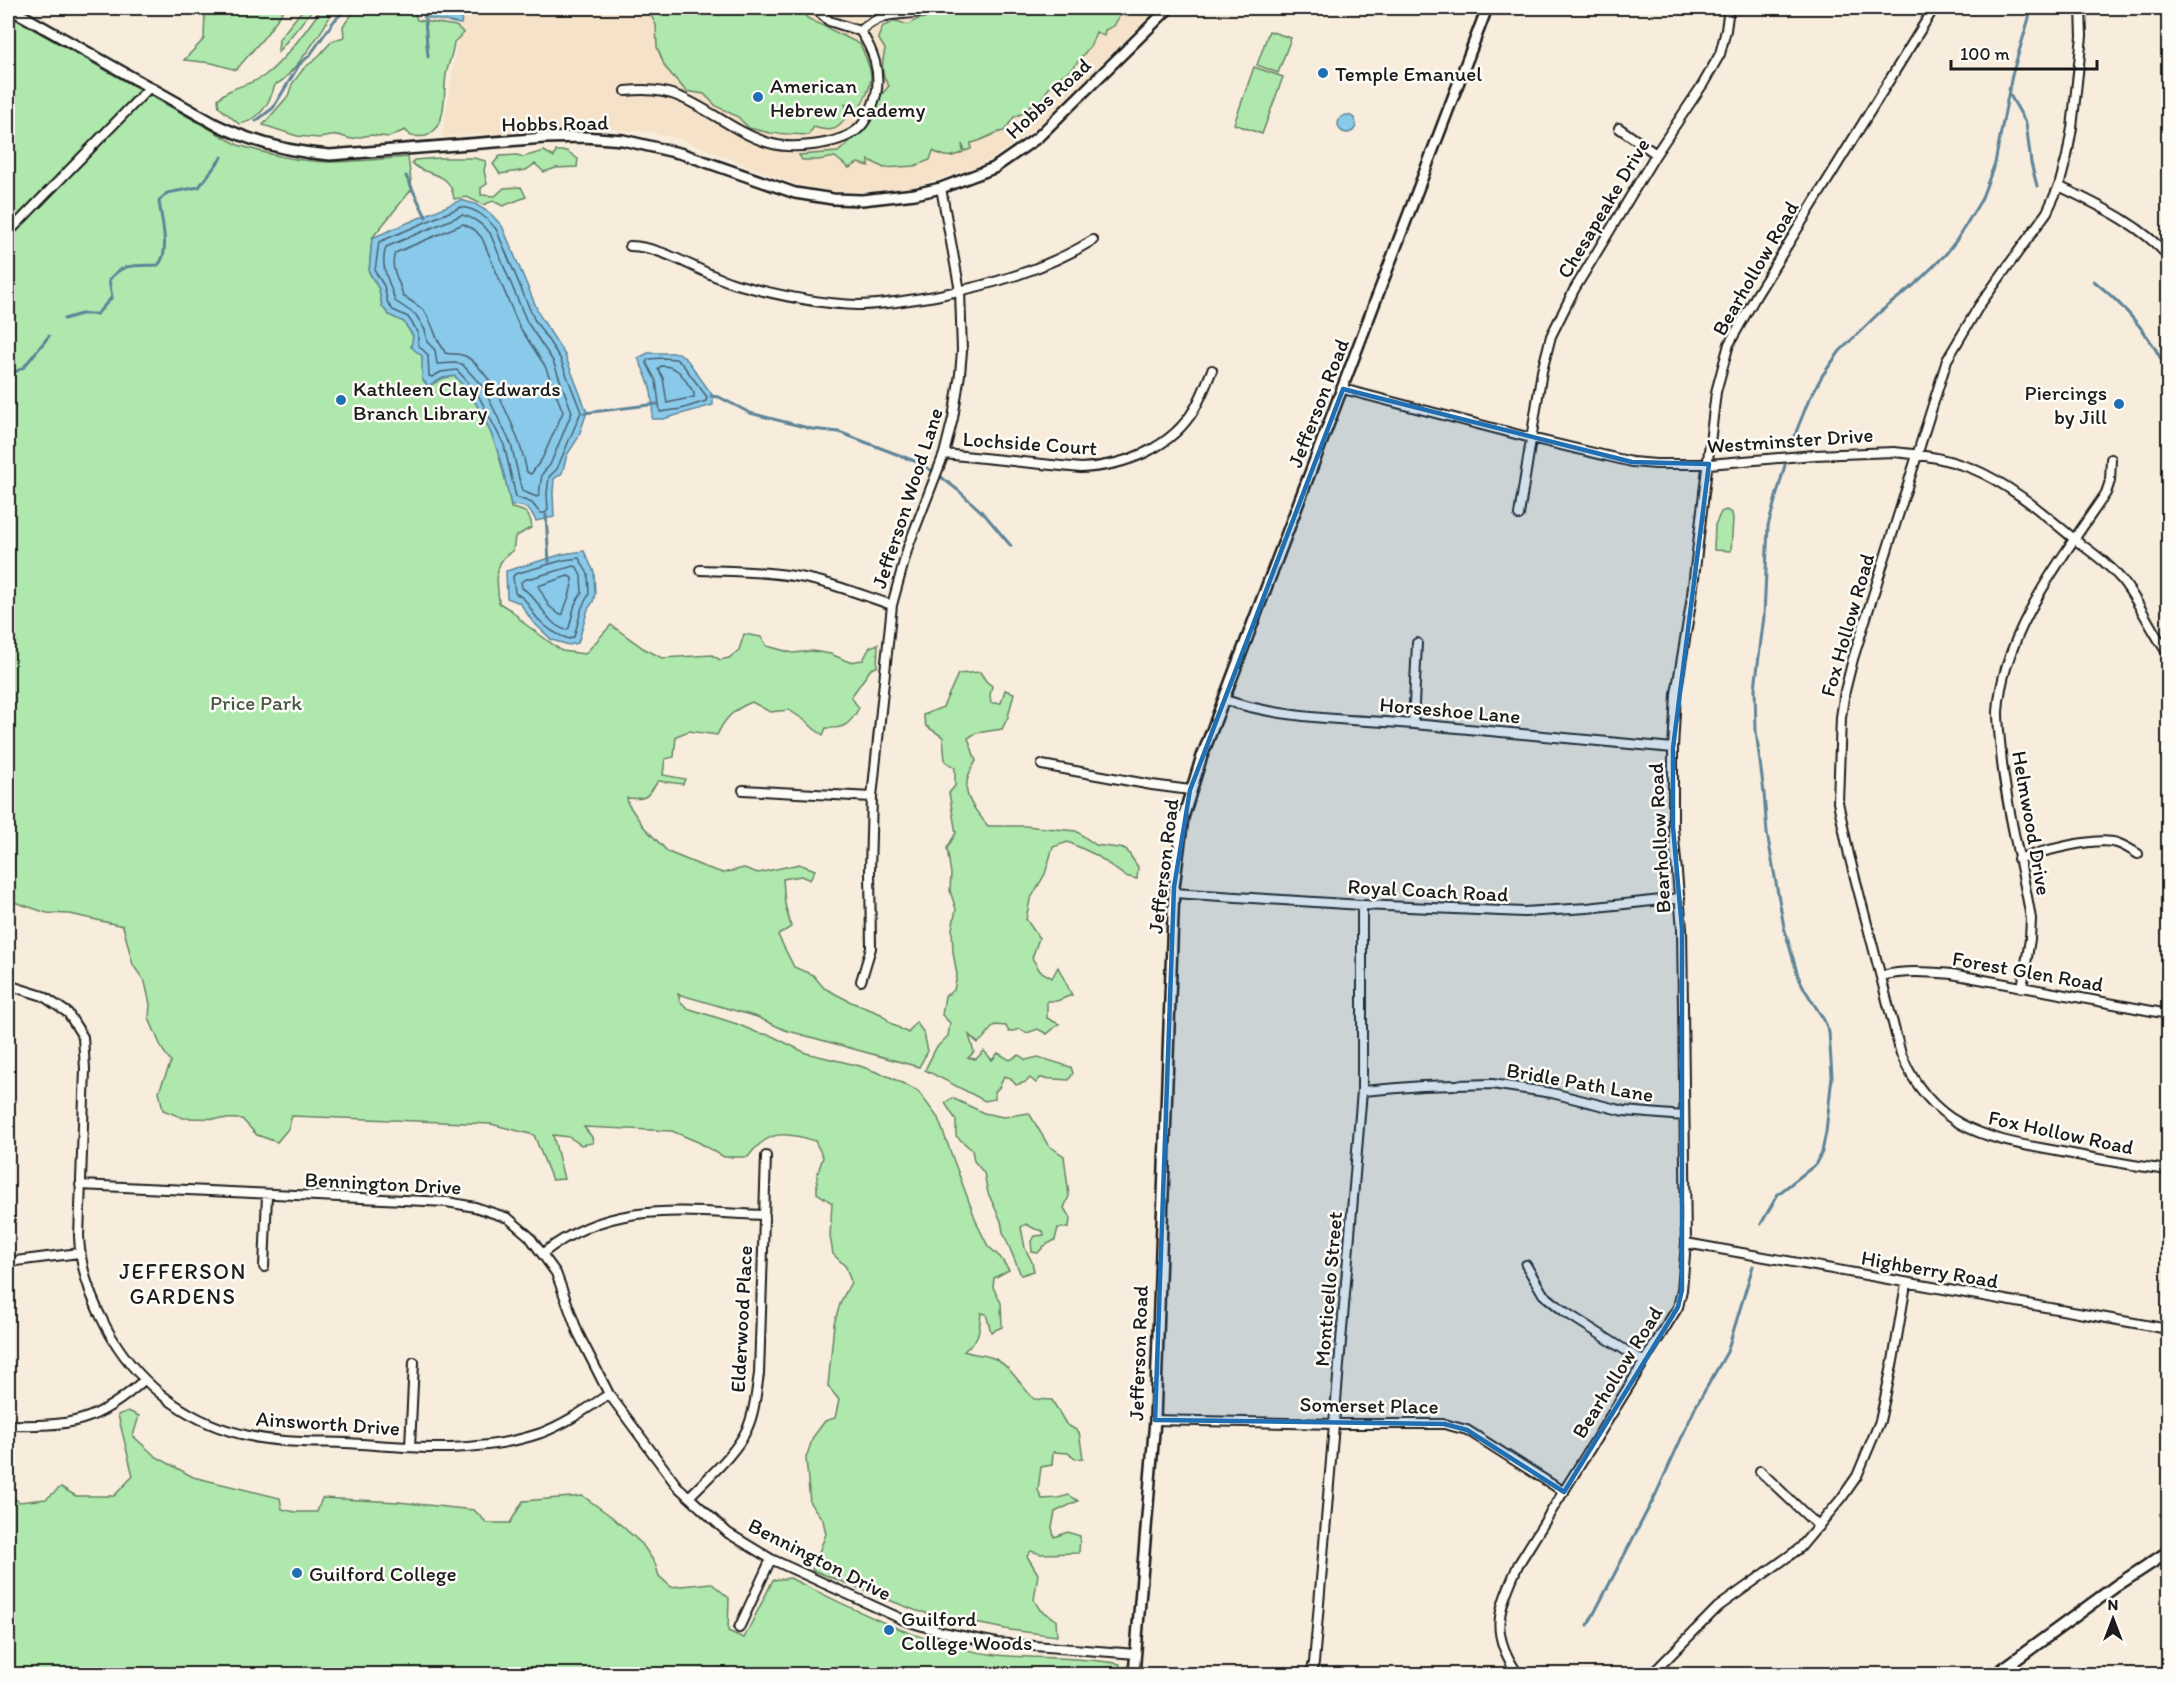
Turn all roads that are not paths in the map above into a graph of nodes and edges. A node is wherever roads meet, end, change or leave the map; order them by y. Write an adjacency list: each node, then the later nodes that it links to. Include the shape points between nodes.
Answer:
1 (9, 8): 10 (street, Hobbs Road)
2 (815, 8): 9 (street, via 829,21)
3 (937, 8): 9 (street, via 885,15)
4 (1169, 8): 15 (street, Hobbs Road, via 1037,138 994,168)
5 (1487, 8): 22 (street, Jefferson Road)
6 (1729, 8): 13 (street, Chesapeake Drive, via 1720,54)
7 (1934, 8): 27 (street, Bearhollow Road, via 1729,344 1716,392)
8 (2081, 8): 14 (street, Fox Hollow Road, via 2082,36 2072,128)
9 (860, 31): 11 (street, via 875,60 876,95 858,130 834,141 800,146 771,144 679,96)
10 (150, 87): 15 (street, Hobbs Road, via 229,131 269,146 304,153 330,155 584,137 660,148 795,193 833,199 890,198); 16 (street)
11 (626, 91)
12 (1619, 128): 13 (street)
13 (1656, 154): 23 (street, Chesapeake Drive, via 1574,290 1551,336)
14 (2059, 186): 19 (street, via 2119,216); 25 (street, Fox Hollow Road, via 2048,212 1979,306 1947,360)
15 (941, 188): 20 (street, Jefferson Wood Lane)
16 (8, 233)
17 (1093, 240): 20 (street, via 1040,267)
18 (630, 246): 20 (street, via 649,248 732,283 810,300 884,304)
19 (2169, 256)
20 (960, 291): 24 (street, Jefferson Wood Lane, via 960,374)
21 (1212, 370): 24 (street, Lochside Court, via 1195,409 1177,431 1134,459 1081,468)
22 (1342, 389): 23 (street, Westminster Drive); 34 (street, Jefferson Road)
23 (1531, 438): 27 (street, Westminster Drive, via 1632,462); 28 (street, Chesapeake Drive)
24 (944, 454): 31 (street, Jefferson Wood Lane, via 908,547)
25 (1918, 454): 27 (street, Westminster Drive, via 1864,452); 29 (street, Westminster Drive, via 1994,479); 46 (street, Fox Hollow Road, via 1852,659 1841,717 1838,802)
26 (2111, 459): 29 (street, Helmwood Drive, via 2106,493)
27 (1709, 464): 36 (street, Bearhollow Road, via 1676,694)
28 (1519, 515)
29 (2075, 539): 33 (street, Westminster Drive, via 2121,579); 42 (street, Helmwood Drive, via 2029,612 2002,687 1999,720 2005,791)
30 (700, 570): 31 (street, via 793,576)
31 (892, 604): 40 (street, Jefferson Wood Lane)
32 (1417, 642): 35 (street)
33 (2169, 654)
34 (1225, 700): 35 (street, Horseshoe Lane, via 1254,710 1300,716); 39 (street, Jefferson Road)
35 (1413, 724): 36 (street, Horseshoe Lane)
36 (1673, 748): 44 (street, Bearhollow Road, via 1673,827)
37 (1042, 765): 39 (street)
38 (742, 790): 40 (street)
39 (1190, 790): 43 (street, Jefferson Road)
40 (872, 797): 47 (street, via 871,948)
41 (2138, 854): 42 (street, via 2115,842 2098,842)
42 (2019, 858): 49 (street, Helmwood Drive, via 2031,919)
43 (1174, 893): 45 (street, Royal Coach Road); 70 (street, Jefferson Road)
44 (1680, 898): 45 (street, Royal Coach Road, via 1524,912); 52 (street, Bearhollow Road)
45 (1362, 905): 51 (street, Monticello Street)
46 (1881, 976): 49 (street, Forest Glen Road, via 1920,971); 54 (street, Fox Hollow Road, via 1910,1075 1942,1112 1956,1122 2014,1144)
47 (861, 981)
48 (8, 985): 55 (street, Ainsworth Drive, via 43,996 68,1013 82,1037 85,1069)
49 (2022, 988): 50 (street, Forest Glen Road)
50 (2169, 1014)
51 (1362, 1092): 52 (street, Bridle Path Lane, via 1492,1084 1552,1093 1624,1111); 71 (street, Monticello Street)
52 (1684, 1116): 58 (street, Bearhollow Road)
53 (766, 1156): 57 (street, Elderwood Place)
54 (2169, 1170)
55 (80, 1185): 56 (street, Bennington Drive); 59 (street, Ainsworth Drive)
56 (267, 1195): 60 (street, Bennington Drive, via 447,1202 476,1207 507,1218); 63 (street)
57 (765, 1215): 60 (street, via 645,1212 617,1216 562,1238); 76 (street, Elderwood Place, via 759,1374 750,1419 737,1445)
58 (1686, 1244): 64 (street, Highberry Road); 67 (street, Bearhollow Road, via 1678,1307)
59 (79, 1252): 61 (street); 68 (street, Ainsworth Drive, via 97,1309 112,1339)
60 (543, 1253): 69 (street, Bennington Drive, via 556,1273 578,1333)
61 (8, 1262)
62 (1526, 1265): 67 (street, via 1543,1294 1564,1312)
63 (264, 1267)
64 (1906, 1284): 65 (street, Highberry Road); 77 (street, via 1880,1421 1857,1476)
65 (2169, 1329)
66 (414, 1362): 73 (street)
67 (1644, 1362): 75 (street, Bearhollow Road)
68 (144, 1380): 72 (street, via 129,1395 78,1422); 73 (street, Ainsworth Drive, via 185,1412 242,1435)
69 (609, 1395): 73 (street, Ainsworth Drive, via 541,1433 478,1447); 76 (street, Bennington Drive, via 676,1486)
70 (1155, 1420): 71 (street, Somerset Place); 81 (street, Jefferson Road)
71 (1335, 1424): 75 (street, Somerset Place, via 1444,1424 1467,1430); 83 (street, Monticello Street)
72 (8, 1425)
73 (410, 1447)
74 (1760, 1472): 77 (street)
75 (1564, 1492): 84 (street, Bearhollow Road, via 1518,1564 1502,1604 1498,1625 1501,1641)
76 (689, 1497): 79 (street, Bennington Drive, via 728,1533)
77 (1819, 1527): 85 (street, via 1800,1548 1718,1607)
78 (2169, 1552): 86 (main road)
79 (771, 1559): 80 (street); 81 (street, Bennington Drive, via 906,1622 942,1632 998,1643)
80 (740, 1628)
81 (1136, 1654): 82 (street, Jefferson Road)
82 (1134, 1674)
83 (1310, 1674)
84 (1518, 1674)
85 (1652, 1674)
86 (1996, 1674)

